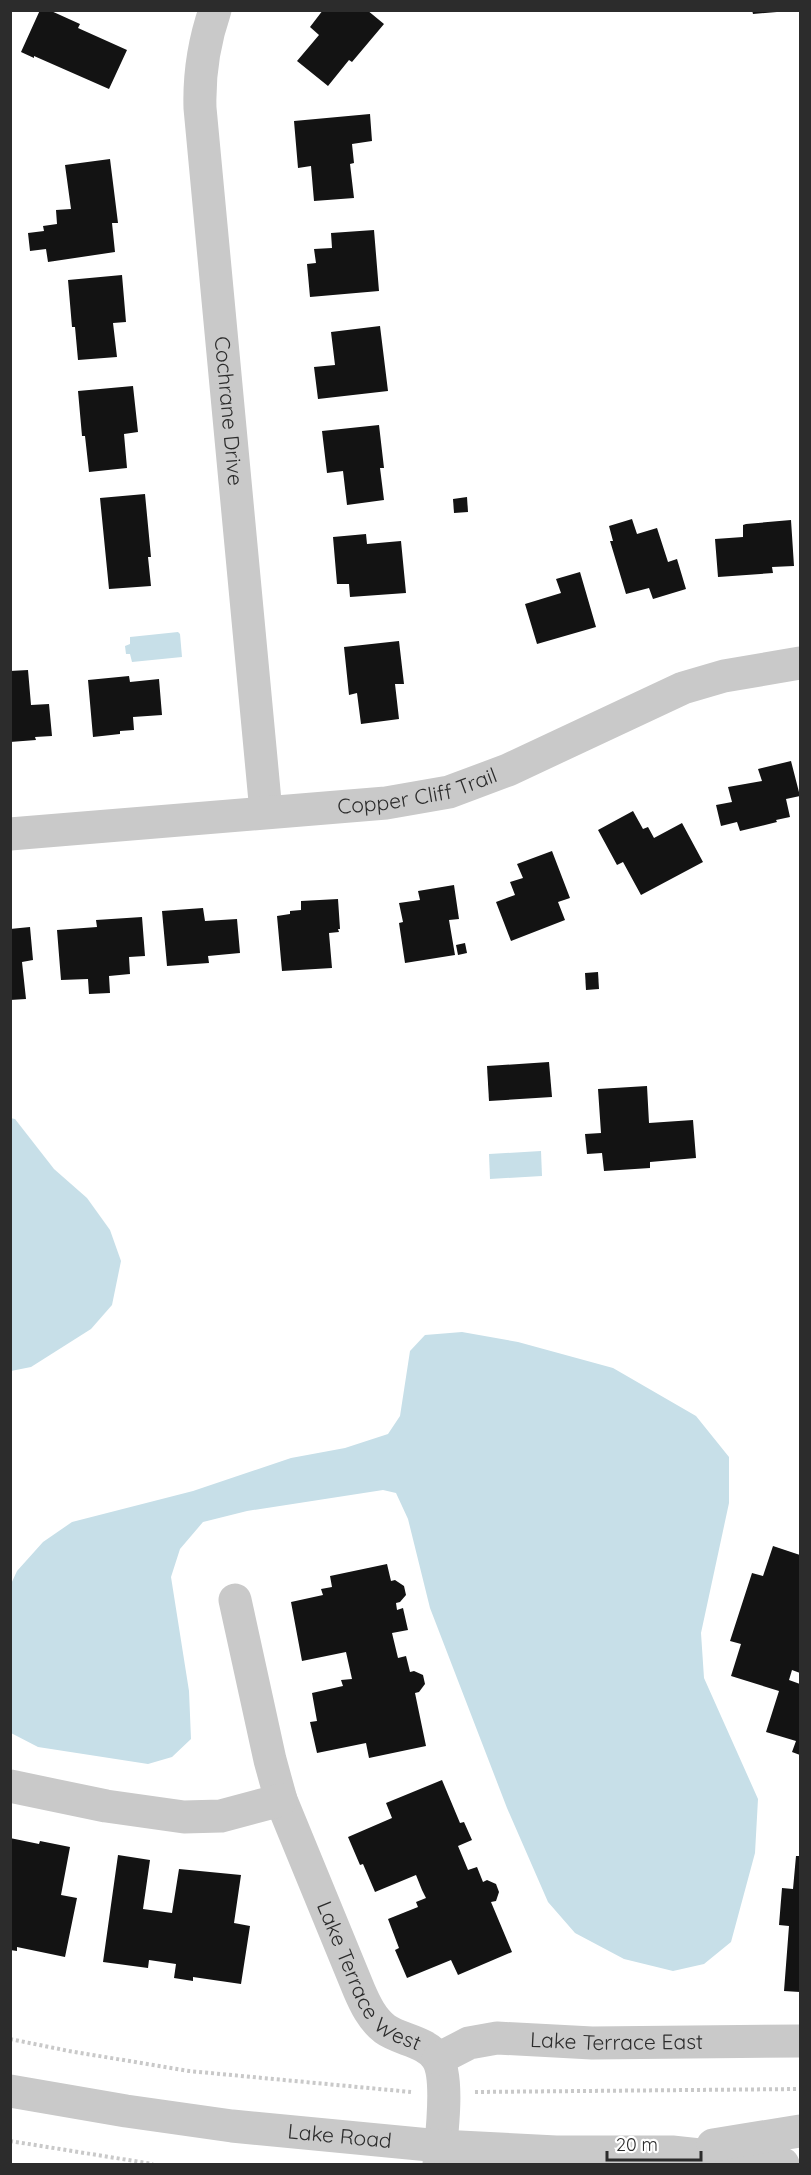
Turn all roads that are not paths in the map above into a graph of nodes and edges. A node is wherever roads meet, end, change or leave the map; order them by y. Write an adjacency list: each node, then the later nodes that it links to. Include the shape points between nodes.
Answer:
1 (215, 10): 3 (street, Cochrane Drive, via 201,72 201,117)
2 (801, 663): 3 (street, Copper Cliff Trail, via 733,674 683,688 463,788 404,801)
3 (266, 812): 4 (street, Copper Cliff Trail)
4 (10, 834)
5 (235, 1600): 7 (street, Lake Terrace West)
6 (10, 1786): 7 (street, via 184,1817 220,1816)
7 (281, 1800): 9 (street, Lake Terrace West, via 369,2009 385,2029 430,2051)
8 (801, 2041): 9 (street, Lake Terrace East, via 592,2043 497,2038 469,2043)
9 (438, 2059): 13 (street, Lake Terrace West, via 444,2082)
10 (10, 2091): 13 (street, Lake Road)
11 (801, 2131): 12 (street, Lake Road)
12 (672, 2152): 13 (street, Lake Road); 14 (street, Lake Road)
13 (439, 2155)
14 (783, 2164)

